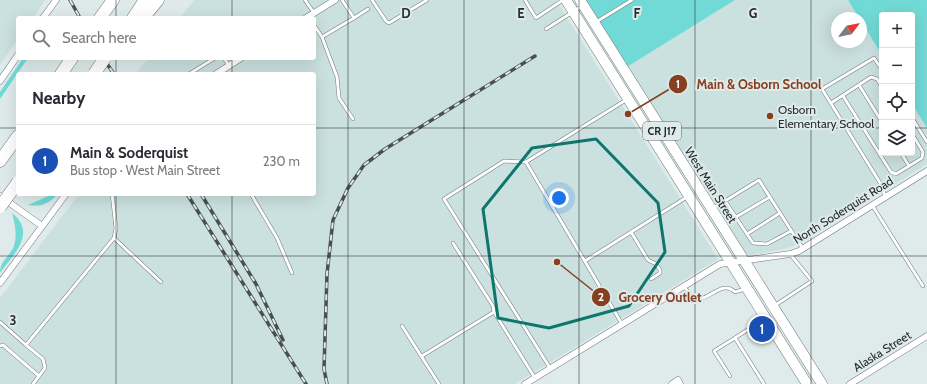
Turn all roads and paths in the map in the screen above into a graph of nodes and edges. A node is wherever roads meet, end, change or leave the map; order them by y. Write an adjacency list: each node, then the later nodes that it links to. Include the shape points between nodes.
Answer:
1 (56, 0): 16 (street)
2 (113, 0): 17 (highway)
3 (145, 0): 18 (highway)
4 (158, 0): 19 (highway)
5 (305, 0): 20 (lane)
6 (335, 0): 21 (street)
7 (342, 0): 22 (lane)
8 (372, 0): 9 (lane, via 389,23)
9 (427, 0)
10 (525, 0): 11 (lane, via 536,18)
11 (565, 0): 15 (main road, West Main Street / CR J17)
12 (632, 0): 23 (lane)
13 (582, 3): 15 (lane); 23 (main road, West Main Street / CR J17)
14 (368, 9): 22 (lane)
15 (573, 12): 25 (lane); 44 (main road, West Main Street / CR J17)
16 (44, 16)
17 (101, 16)
18 (134, 16)
19 (145, 16)
20 (309, 16)
21 (311, 16)
22 (354, 18): 26 (lane)
23 (595, 24): 69 (main road, West Main Street / CR J17)
24 (316, 29): 26 (lane)
25 (546, 29)
26 (322, 38): 46 (lane, via 337,77 339,98)
27 (16, 58): 40 (street)
28 (71, 60): 36 (highway)
29 (104, 60): 37 (highway, bridge)
30 (212, 60): 35 (lane)
31 (225, 60): 33 (lane)
32 (238, 60): 33 (street)
33 (229, 66): 39 (street)
34 (879, 66): 45 (lane, via 874,58 822,89)
35 (196, 70): 38 (lane)
36 (62, 72)
37 (95, 72)
38 (192, 72)
39 (219, 72)
40 (0, 81)
41 (880, 84): 42 (lane, via 877,79 871,77)
42 (859, 85): 43 (lane); 47 (lane)
43 (843, 96): 45 (lane); 56 (lane, via 890,172 896,174)
44 (628, 99): 55 (lane); 63 (main road, West Main Street / CR J17)
45 (831, 103): 65 (lane, via 882,186)
46 (353, 119)
47 (881, 120)
48 (913, 120): 51 (lane)
49 (915, 138): 52 (lane)
50 (16, 139): 54 (highway)
51 (926, 141): 52 (lane)
52 (919, 144): 56 (lane, via 923,152 922,158)
53 (903, 156): 56 (lane)
54 (0, 161)
55 (526, 162): 80 (lane); 101 (lane, via 504,161 444,199)
56 (909, 166)
57 (927, 171): 65 (street, North Soderquist Road)
58 (16, 185): 68 (highway, bridge)
59 (0, 196): 72 (street)
60 (64, 196): 72 (street)
61 (112, 196): 76 (lane, via 116,228)
62 (252, 196): 83 (lane, via 277,238)
63 (688, 196): 74 (lane); 82 (main road, West Main Street / CR J17)
64 (770, 197): 66 (lane, via 759,180); 70 (lane); 71 (lane)
65 (885, 197): 67 (street, North Soderquist Road)
66 (725, 201): 69 (lane); 71 (lane)
67 (872, 205): 78 (street, North Soderquist Road); 88 (lane)
68 (0, 207)
69 (711, 210): 81 (main road, West Main Street / CR J17)
70 (780, 213): 73 (lane); 75 (lane)
71 (736, 217): 75 (lane)
72 (42, 226): 86 (street)
73 (791, 231): 75 (lane, via 767,244 753,243); 78 (lane)
74 (631, 232): 80 (lane); 84 (lane, via 648,260 656,264 660,270 660,273)
75 (747, 234)
76 (114, 238): 85 (lane); 98 (lane)
77 (453, 242): 91 (lane)
78 (803, 249): 79 (street, North Soderquist Road)
79 (790, 254): 81 (street, North Soderquist Road); 90 (lane, via 812,281)
80 (585, 261): 94 (lane)
81 (744, 261): 82 (street, North Soderquist Road); 90 (main road, West Main Street / CR J17)
82 (731, 263): 87 (street, North Soderquist Road, via 720,264); 89 (main road, West Main Street / CR J17)
83 (292, 274)
84 (651, 279)
85 (161, 282)
86 (0, 283)
87 (684, 286): 89 (lane, via 690,295 700,299 725,287 737,292); 94 (street, North Soderquist Road)
88 (923, 286)
89 (746, 288): 92 (main road, West Main Street / CR J17)
90 (773, 307): 112 (main road, West Main Street / CR J17)
91 (494, 312): 100 (lane); 104 (lane)
92 (766, 318): 97 (lane); 111 (main road, West Main Street / CR J17)
93 (0, 322): 98 (lane)
94 (622, 324): 101 (street, North Soderquist Road)
95 (402, 326): 100 (lane)
96 (927, 336): 113 (street, Alaska Street)
97 (735, 338): 103 (lane, via 714,351); 110 (lane)
98 (26, 345): 102 (lane, via 42,359 45,368)
99 (0, 346): 102 (lane, via 3,345)
100 (422, 356): 107 (lane)
101 (550, 368): 104 (street, North Soderquist Road)
102 (39, 376): 106 (lane)
103 (730, 376)
104 (535, 378): 108 (street, North Soderquist Road)
105 (679, 382): 109 (street)
106 (33, 384)
107 (439, 384)
108 (525, 384)
109 (672, 384)
110 (764, 384)
111 (807, 384)
112 (822, 384)
113 (850, 384)

